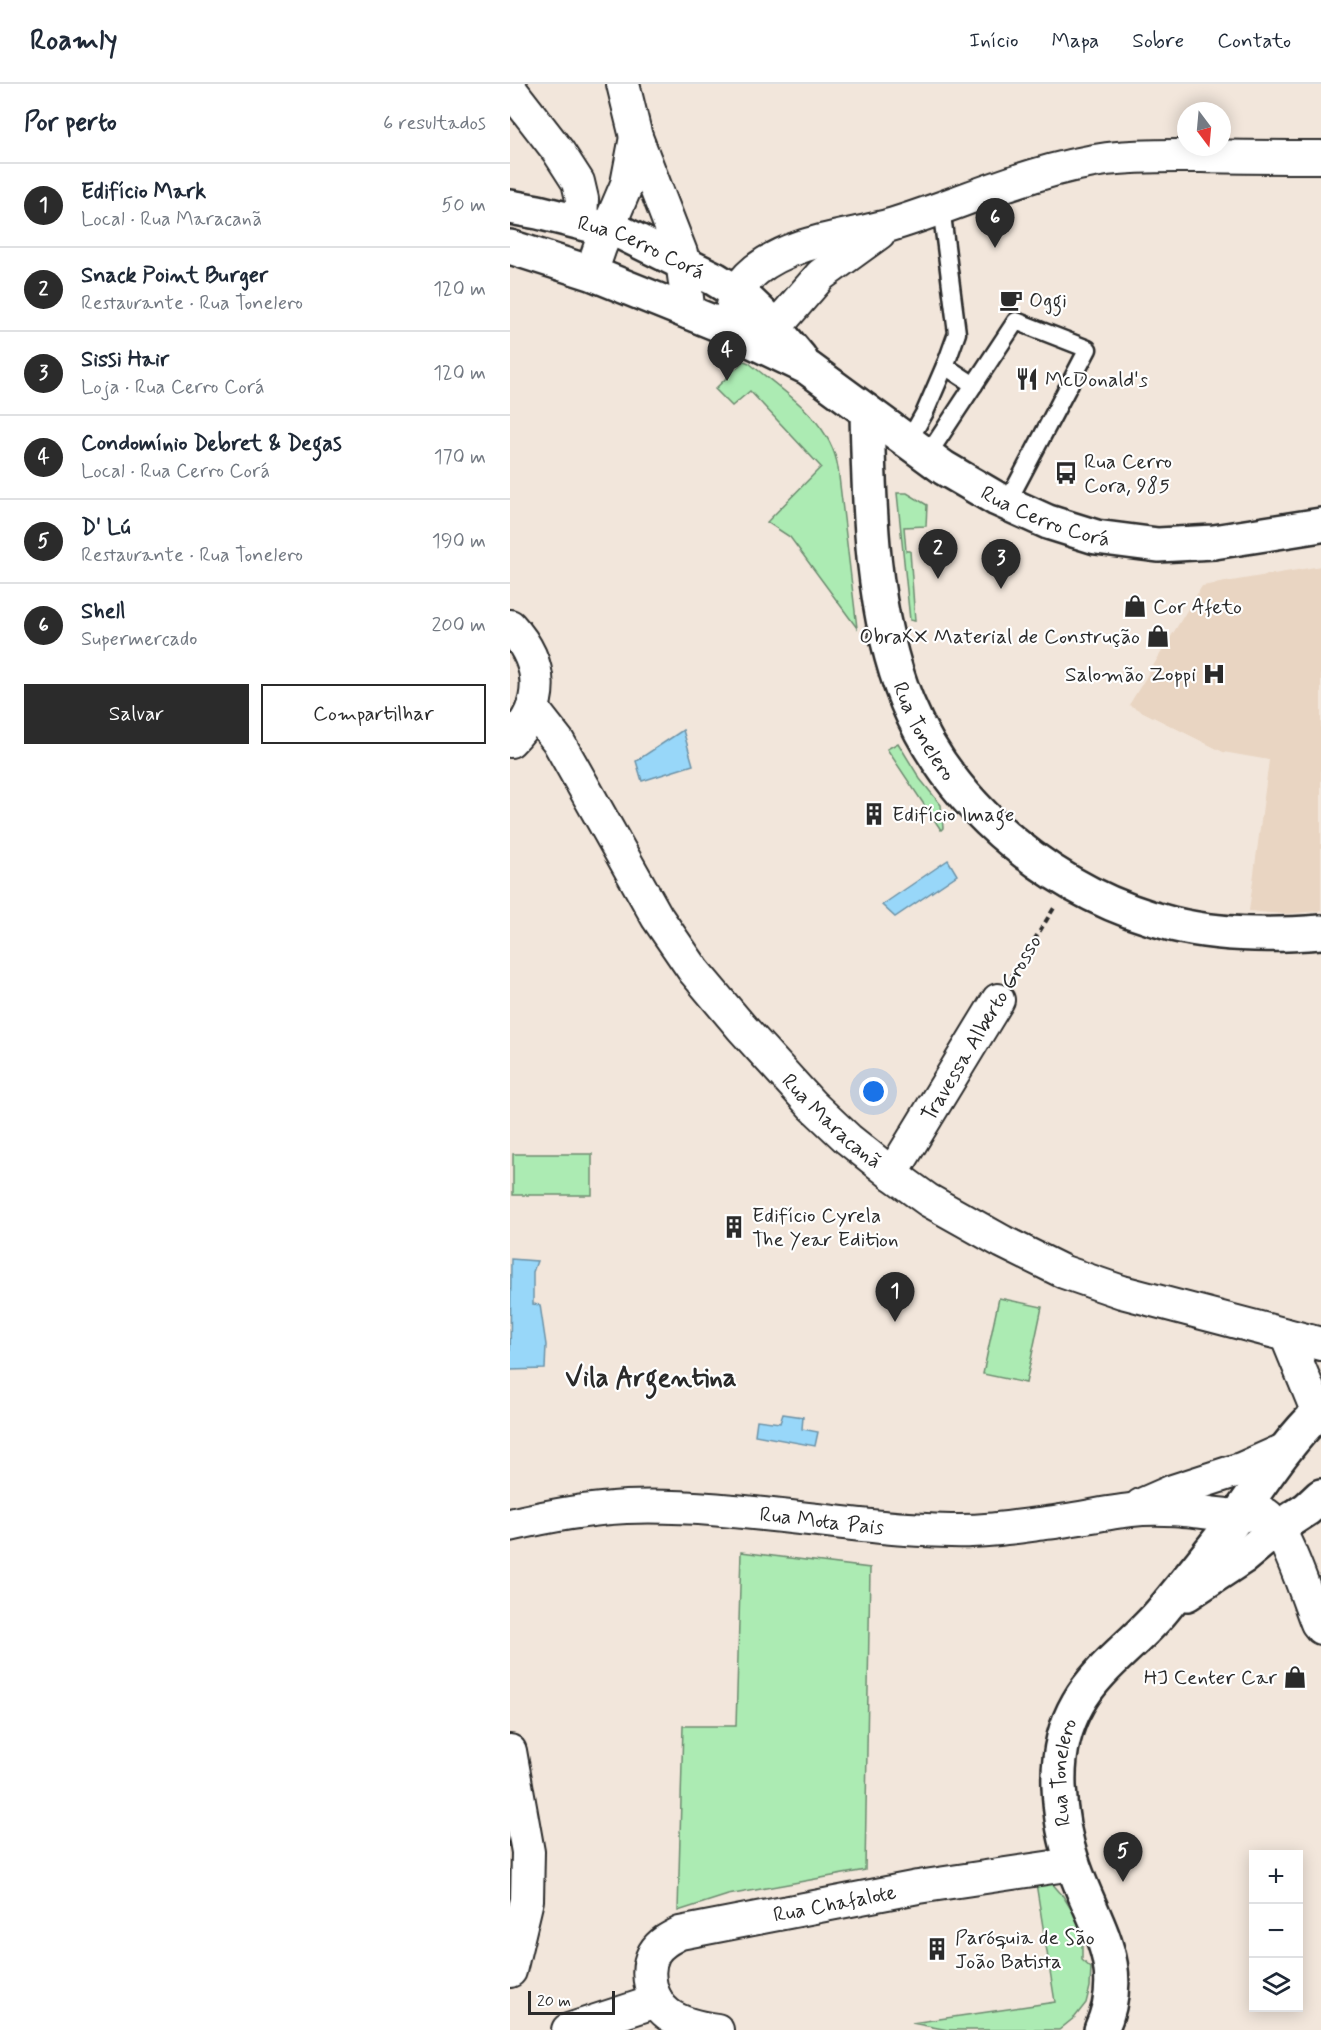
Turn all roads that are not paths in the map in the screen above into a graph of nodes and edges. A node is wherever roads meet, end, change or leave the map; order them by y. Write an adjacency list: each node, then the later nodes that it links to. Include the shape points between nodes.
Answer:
1 (623, 84): 3 (street)
2 (510, 89): 7 (street, via 578,183)
3 (636, 137): 7 (street, via 627,184); 10 (street)
4 (1321, 157): 6 (street, via 1106,159 1000,185)
5 (510, 207): 7 (street, Rua Cerro Corá)
6 (941, 207): 8 (street); 16 (lane, via 957,333)
7 (594, 225): 10 (street, Rua Cerro Corá, via 639,240); 11 (street)
8 (892, 225): 12 (street, via 797,249 758,268); 15 (street, via 821,275)
9 (510, 247): 11 (street, Rua Cerro Corá)
10 (684, 264): 12 (street, Rua Cerro Corá); 13 (street)
11 (582, 270): 13 (street, Rua Cerro Corá)
12 (736, 292): 14 (street); 15 (street, Rua Cerro Corá, via 744,297)
13 (689, 313): 14 (street, Rua Cerro Corá)
14 (730, 329): 15 (street, Rua Cerro Corá)
15 (768, 336): 18 (street, Rua Cerro Corá)
16 (945, 366): 17 (lane); 19 (lane, via 925,412)
17 (974, 385): 19 (lane); 20 (lane, via 1016,321 1088,350)
18 (867, 412): 19 (street, Rua Cerro Corá); 25 (street, Rua Tonelero, via 876,564 895,665 907,702 939,762 962,790 1006,836 1041,864 1069,883 1120,907 1172,924 1231,934)
19 (918, 449): 20 (street, Rua Cerro Corá)
20 (1007, 504): 21 (street, Rua Cerro Corá, via 1096,537 1158,545 1214,542)
21 (1321, 525)
22 (510, 626): 23 (street, via 524,641 534,663 537,686)
23 (533, 709): 24 (street); 27 (street, Rua Maracanã, via 558,741 657,917 694,971 812,1105)
24 (510, 741)
25 (1321, 932)
26 (998, 1000): 27 (street, Travessa Alberto Grosso)
27 (892, 1174): 28 (street, Rua Maracanã, via 928,1200 1064,1272 1122,1292)
28 (1286, 1335): 29 (street, Rua Maracanã); 30 (street)
29 (1321, 1344)
30 (1320, 1412): 31 (street, Rua Tonelero)
31 (1286, 1449): 33 (street, Rua Mota Pais); 34 (street, Rua Tonelero)
32 (1321, 1496): 36 (street, Rua Tonelero)
33 (1132, 1510): 34 (street, Rua Mota Pais, via 1224,1513); 35 (street, Rua Mota Pais, via 1010,1528 953,1531 674,1507 581,1511)
34 (1237, 1517): 36 (street, Rua Mota Pais, via 1260,1511); 37 (street, Rua Tonelero)
35 (510, 1525)
36 (1278, 1528): 37 (street, Rua Tonelero, via 1243,1557); 38 (street)
37 (1161, 1612): 40 (street, Rua Tonelero, via 1099,1675 1066,1726 1059,1785)
38 (1321, 1628)
39 (510, 1751): 41 (street, via 528,1852 527,1900)
40 (1073, 1864): 42 (street, Rua Chafalote, via 918,1887 680,1933 664,1941 652,1961 649,1977); 45 (street, Rua Tonelero, via 1111,1963 1113,1993)
41 (510, 1971)
42 (657, 2001): 43 (street); 44 (street, via 668,2014)
43 (568, 2030)
44 (717, 2030)
45 (1101, 2030)

